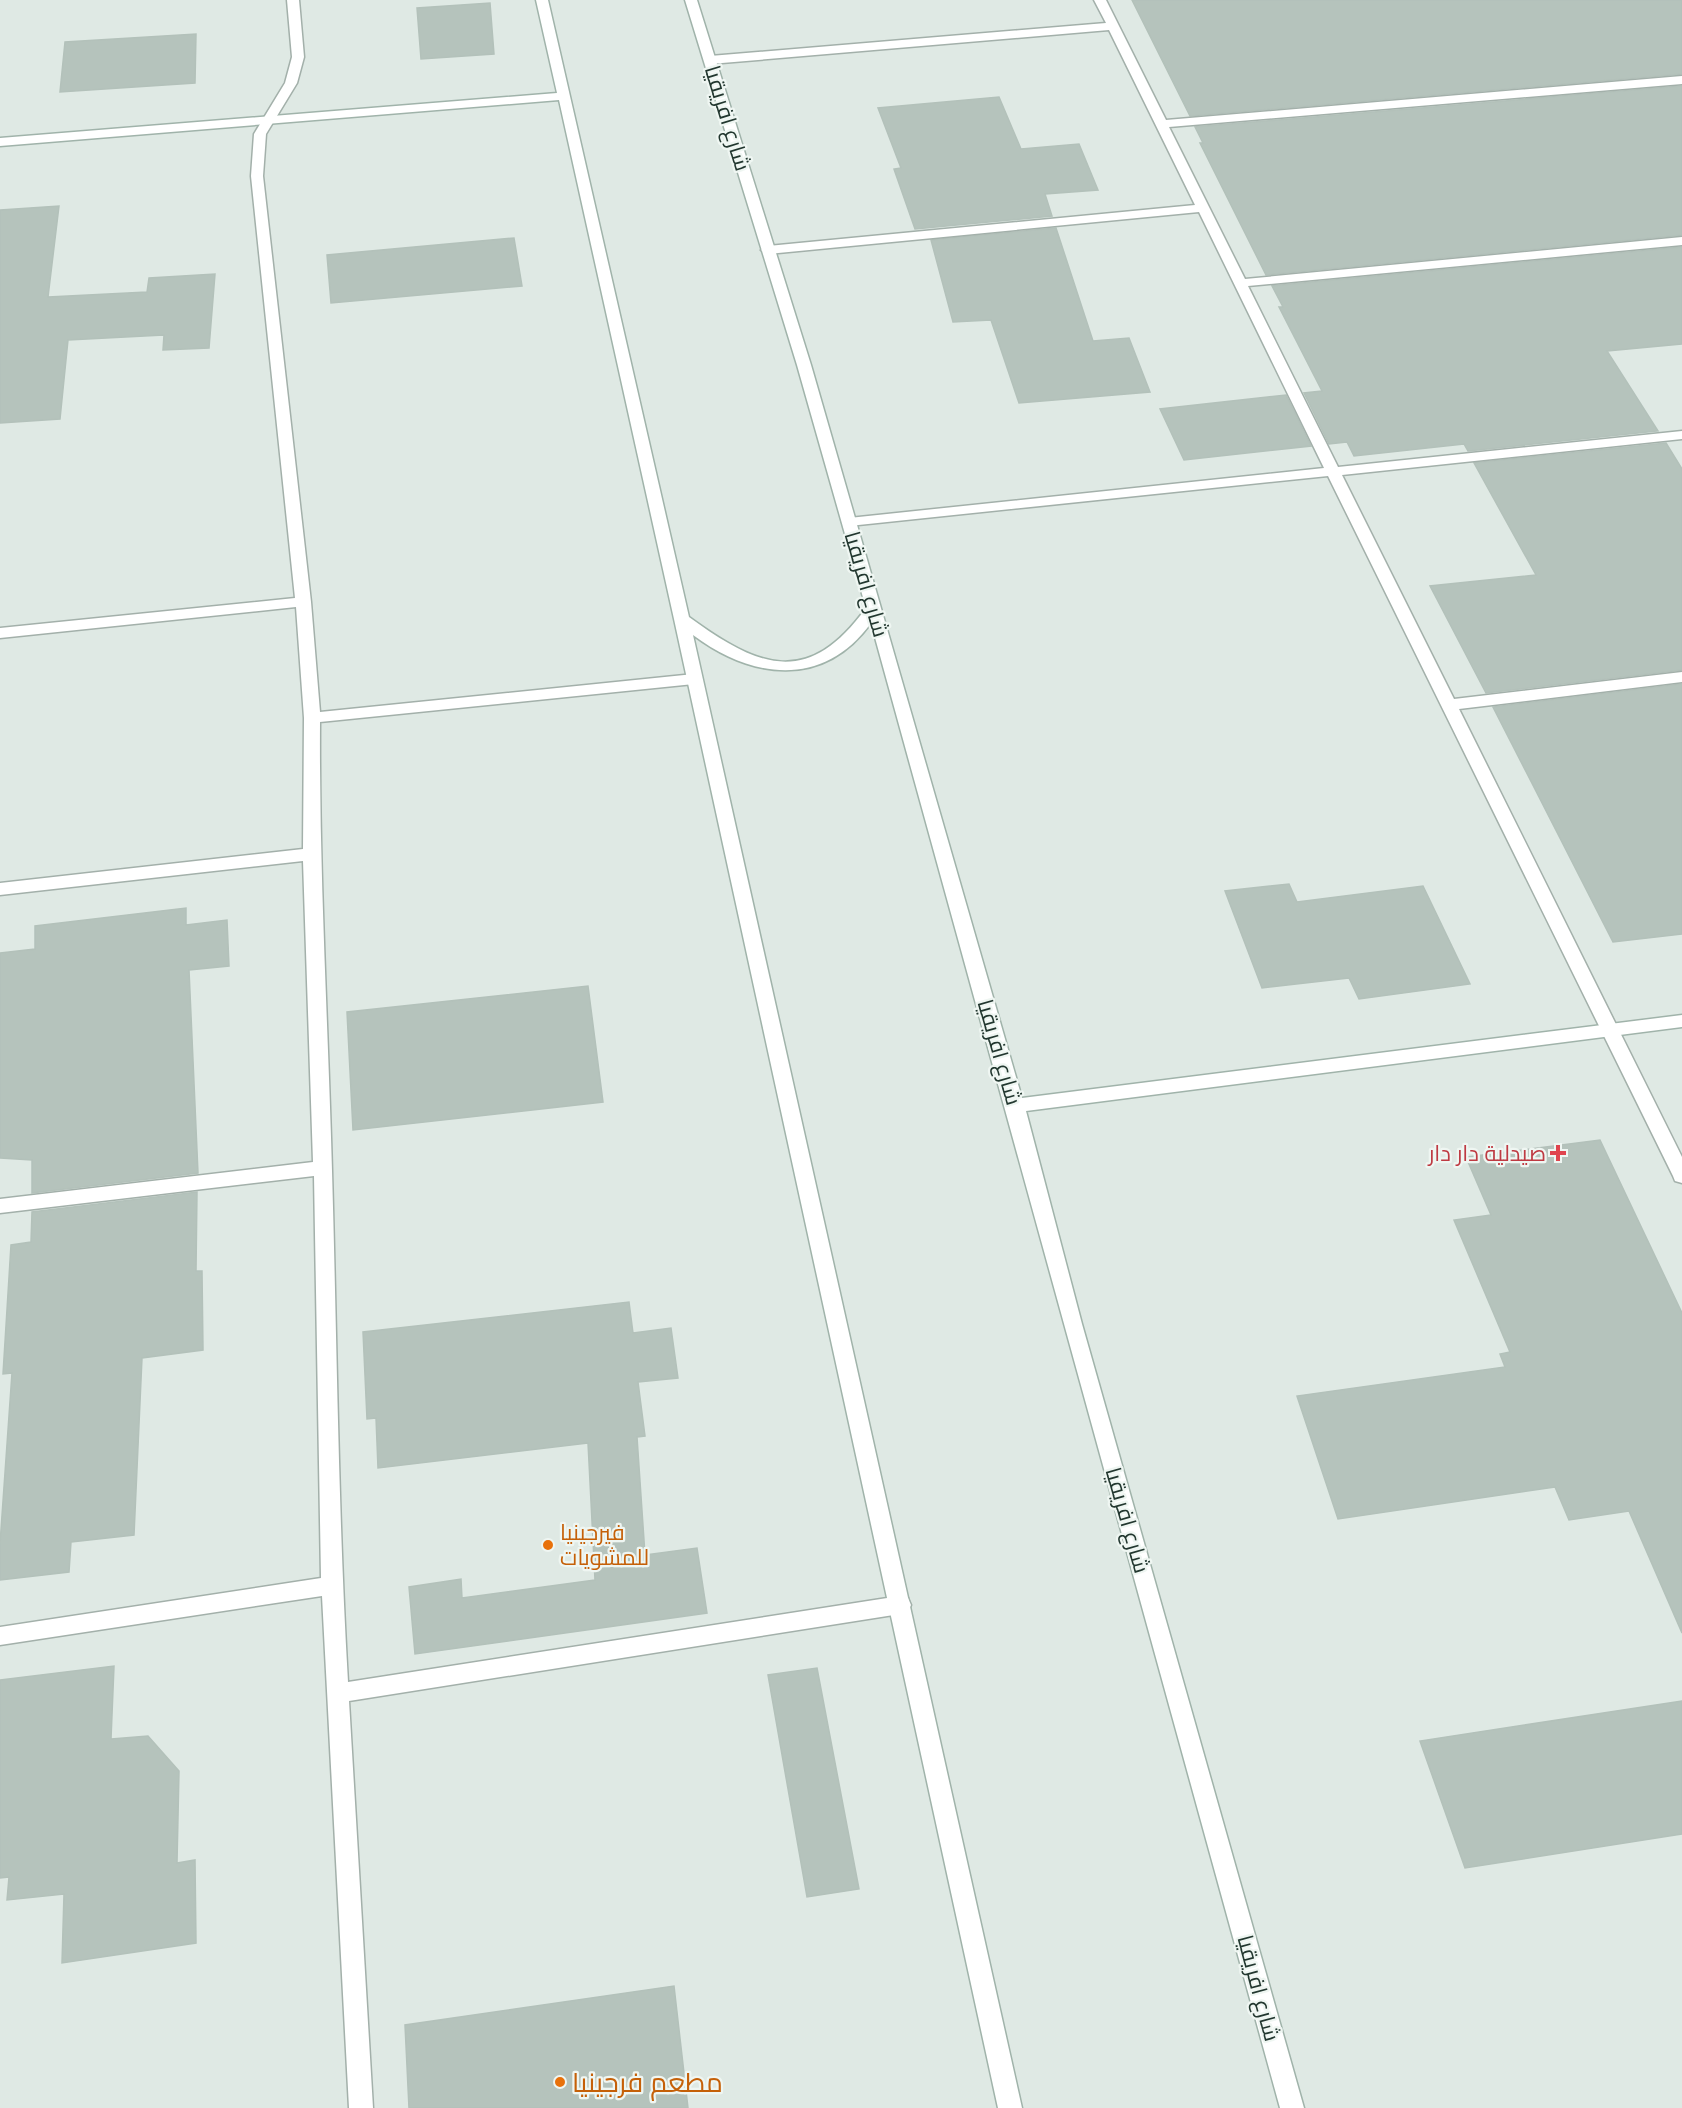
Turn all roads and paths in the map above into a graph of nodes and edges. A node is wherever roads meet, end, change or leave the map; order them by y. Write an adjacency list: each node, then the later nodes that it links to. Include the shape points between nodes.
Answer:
1 (293, 0): 9 (street, via 298,57 291,83)
2 (542, 0): 8 (street)
3 (691, 0): 6 (street, شارع افريقيا)
4 (1100, 0): 5 (street)
5 (1113, 26): 6 (street); 10 (street)
6 (710, 60): 14 (street, شارع افريقيا)
7 (1682, 80): 10 (street)
8 (565, 96): 9 (street); 21 (street)
9 (268, 121): 11 (street); 19 (street, via 260,134 257,176)
10 (1162, 124): 12 (street)
11 (0, 142)
12 (1203, 208): 14 (street); 15 (street)
13 (1682, 241): 15 (street)
14 (768, 250): 18 (street, شارع افريقيا)
15 (1240, 283): 17 (street)
16 (1682, 435): 17 (street)
17 (1333, 470): 18 (street); 25 (street)
18 (849, 522): 20 (street, شارع افريقيا)
19 (303, 602): 22 (street); 26 (street)
20 (874, 608): 21 (street, via 858,633 835,652 802,665 778,666 742,658); 31 (street, شارع افريقيا)
21 (682, 618): 24 (street)
22 (0, 633)
23 (1682, 677): 25 (street)
24 (694, 679): 26 (street); 36 (street)
25 (1449, 705): 30 (street)
26 (312, 718): 27 (street)
27 (311, 854): 28 (street); 32 (street)
28 (0, 889)
29 (1682, 1021): 30 (street)
30 (1610, 1030): 31 (street); 33 (street)
31 (1015, 1106): 41 (street, شارع افريقيا, via 1072,1324)
32 (323, 1168): 34 (street); 35 (street)
33 (1682, 1176)
34 (0, 1206)
35 (332, 1585): 37 (street); 38 (street)
36 (900, 1605): 38 (street); 40 (street)
37 (0, 1636)
38 (338, 1693): 39 (street)
39 (362, 2108)
40 (1010, 2108)
41 (1292, 2108)

